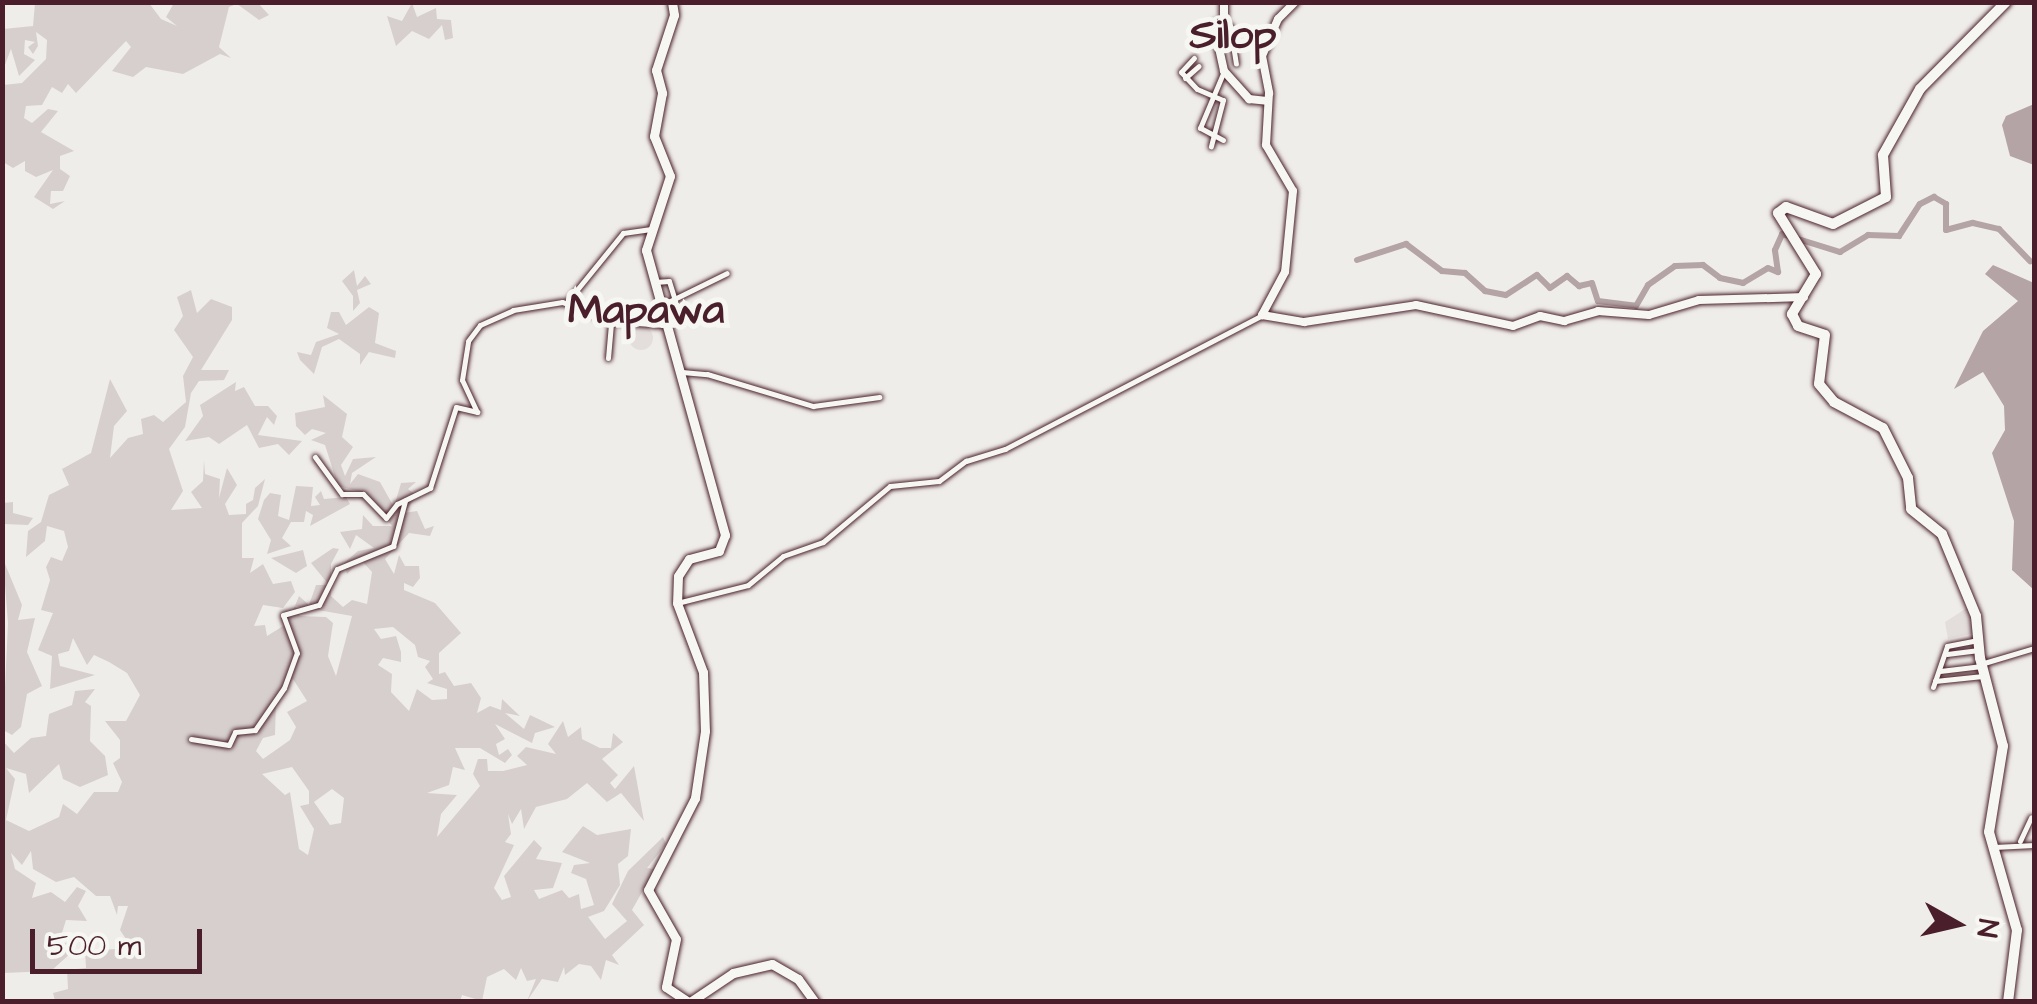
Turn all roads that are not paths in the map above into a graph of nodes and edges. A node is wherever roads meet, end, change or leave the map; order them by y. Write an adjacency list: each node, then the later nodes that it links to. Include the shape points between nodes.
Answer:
1 (672, 2): 18 (main road, via 656,70 662,96 654,134 670,176)
2 (1224, 2): 5 (street)
3 (1296, 2): 12 (street, via 1280,16 1262,54)
4 (2006, 2): 21 (main road, via 1920,89 1883,155 1886,198 1833,224 1782,207 1788,237 1807,251 1815,270)
5 (1224, 24): 6 (street, via 1213,20); 7 (street)
6 (1216, 37): 7 (street); 8 (street)
7 (1232, 37): 8 (street, via 1235,61)
8 (1222, 60): 9 (street)
9 (1224, 72): 11 (street); 12 (street, via 1253,101)
10 (1186, 78): 10 (street, via 1180,71 1191,61 1197,68); 11 (street)
11 (1214, 96): 13 (street); 14 (street, via 1223,100)
12 (1267, 102): 25 (street, via 1266,145 1292,186 1292,237 1283,280)
13 (1206, 114): 14 (street); 15 (street, via 1200,130)
14 (1218, 118): 15 (street)
15 (1213, 137): 16 (street); 17 (street)
16 (1223, 140)
17 (1210, 146)
18 (653, 229): 20 (main road, via 646,250); 23 (street, via 623,234)
19 (728, 273): 22 (street)
20 (655, 282): 22 (street, via 669,281); 24 (main road)
21 (1804, 297): 25 (street, via 1699,300 1649,315 1600,311 1510,326 1416,305 1304,322); 34 (main road, via 1792,317 1798,326 1825,334 1821,386 1834,402 1884,428 1908,478 1911,510 1947,542 1958,584 1975,612)
22 (675, 301): 24 (street)
23 (567, 302): 26 (street); 32 (street, via 500,314 474,331 462,380 477,412 456,408 430,488)
24 (662, 305): 27 (main road)
25 (1262, 315): 33 (street, via 1005,450 966,460 939,481 890,486 823,542 783,556 748,585)
26 (611, 322): 27 (street); 28 (street)
27 (667, 324): 29 (main road)
28 (608, 358)
29 (682, 372): 30 (street, via 813,406); 33 (main road, via 725,536 716,553 682,564)
30 (879, 396)
31 (316, 456): 32 (street, via 342,494 362,494 379,516)
32 (407, 499): 41 (street, via 394,546 338,569 320,605 284,613 297,654 284,688 255,730 236,732 230,746)
33 (677, 603): 46 (main road, via 703,669 705,731 694,801 648,890 676,939 666,988)
34 (1979, 645): 36 (street); 37 (street, via 1947,646); 38 (main road)
35 (2034, 648): 38 (street)
36 (1957, 653): 37 (street); 39 (street)
37 (1947, 654): 40 (street)
38 (1983, 669): 39 (street); 40 (street, via 1934,684); 45 (main road, via 2003,752)
39 (1950, 670): 40 (street)
40 (1939, 671)
41 (191, 739)
42 (2031, 817): 43 (street)
43 (2020, 842): 44 (street); 45 (street)
44 (2034, 844)
45 (1991, 848): 48 (main road, via 2017,930)
46 (689, 1002): 47 (main road, via 732,973 772,964 798,979)
47 (815, 1002)
48 (2008, 1002)

